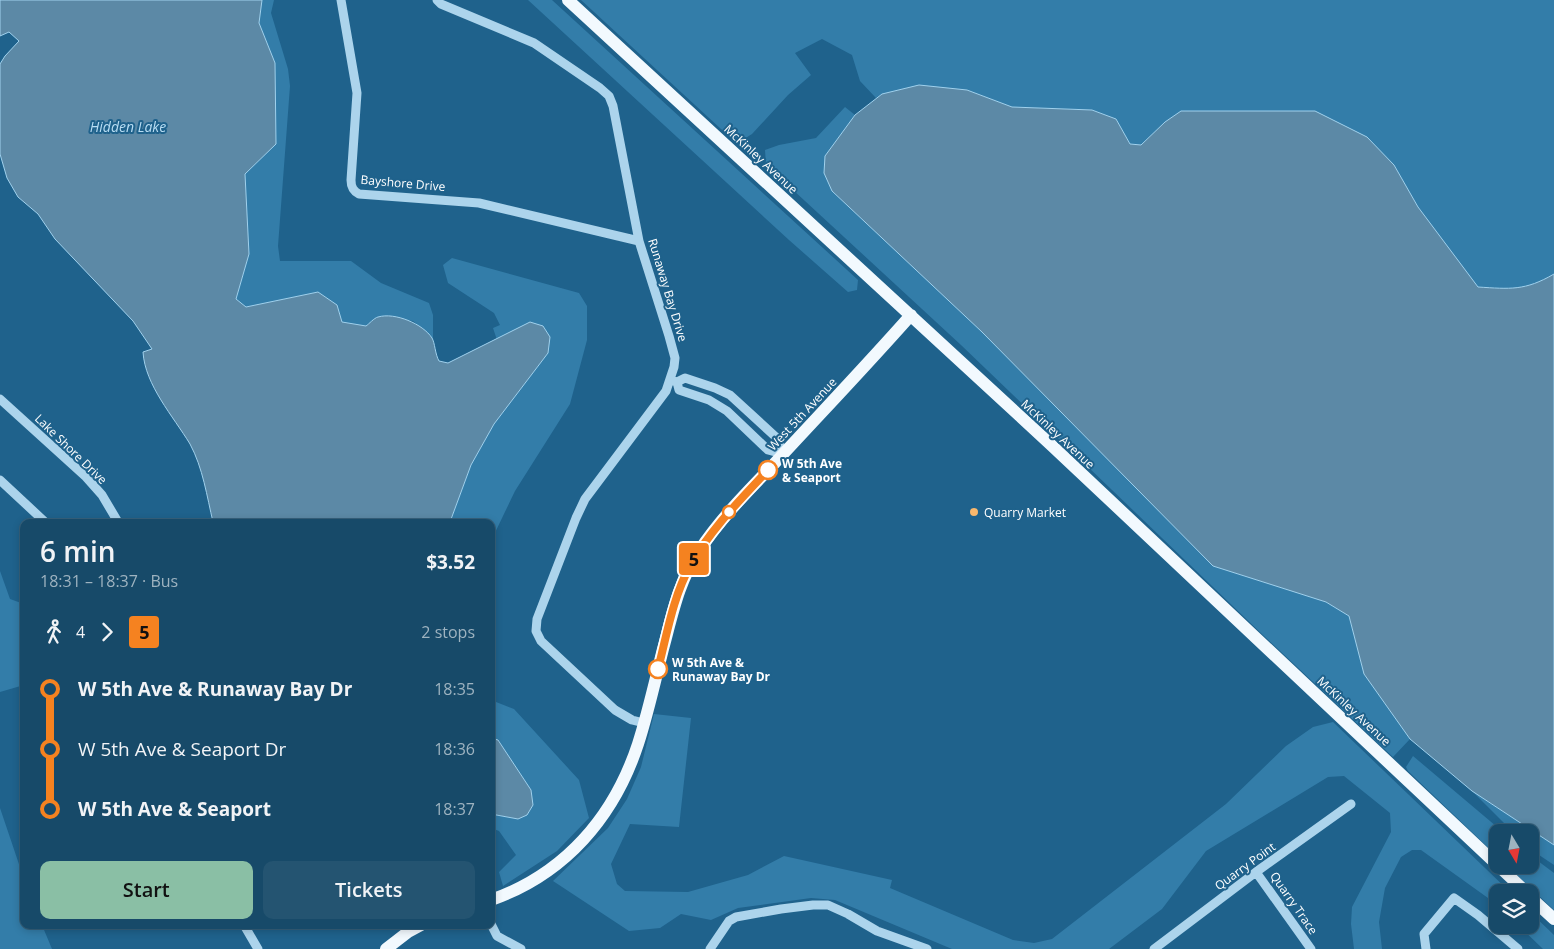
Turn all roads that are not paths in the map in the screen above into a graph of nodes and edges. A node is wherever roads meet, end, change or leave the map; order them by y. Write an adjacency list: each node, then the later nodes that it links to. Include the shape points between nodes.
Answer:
1 (341, 0): 4 (street, Bayshore Drive, via 357,93 350,180 354,191 359,194 479,203)
2 (437, 0): 4 (street, Runaway Bay Drive, via 544,49 608,96 613,106)
3 (568, 0): 5 (main road, McKinley Avenue)
4 (639, 241): 6 (street, Runaway Bay Drive, via 675,358)
5 (911, 316): 8 (main road, West 5th Avenue); 15 (main road, McKinley Avenue)
6 (674, 381): 8 (street, via 679,390 709,400 728,411 768,450); 8 (street, via 685,378 730,395 778,440); 12 (street, Runaway Bay Drive, via 585,499 537,619 536,630 541,641 615,710)
7 (0, 399): 11 (street, Lake Shore Drive, via 86,477)
8 (783, 454): 12 (main road, West 5th Avenue, via 731,510 690,567 673,608)
9 (0, 480): 10 (street)
10 (42, 519)
11 (116, 519)
12 (644, 723): 16 (main road, West 5th Avenue, via 620,788 588,836 538,878)
13 (1351, 804): 14 (street, Quarry Point)
14 (1256, 872): 27 (street, Quarry Point); 28 (street, Quarry Trace)
15 (1517, 884)
16 (495, 898)
17 (1539, 905): 18 (main road)
18 (1554, 919)
19 (246, 929): 22 (street)
20 (414, 929): 23 (main road)
21 (493, 929): 24 (street, via 496,936)
22 (258, 949)
23 (386, 949)
24 (521, 949)
25 (710, 949): 26 (street, via 729,921 736,917 828,905 877,931)
26 (927, 949)
27 (1154, 949)
28 (1311, 949)
29 (1426, 949): 30 (street, via 1424,934 1454,898)
30 (1518, 949)

